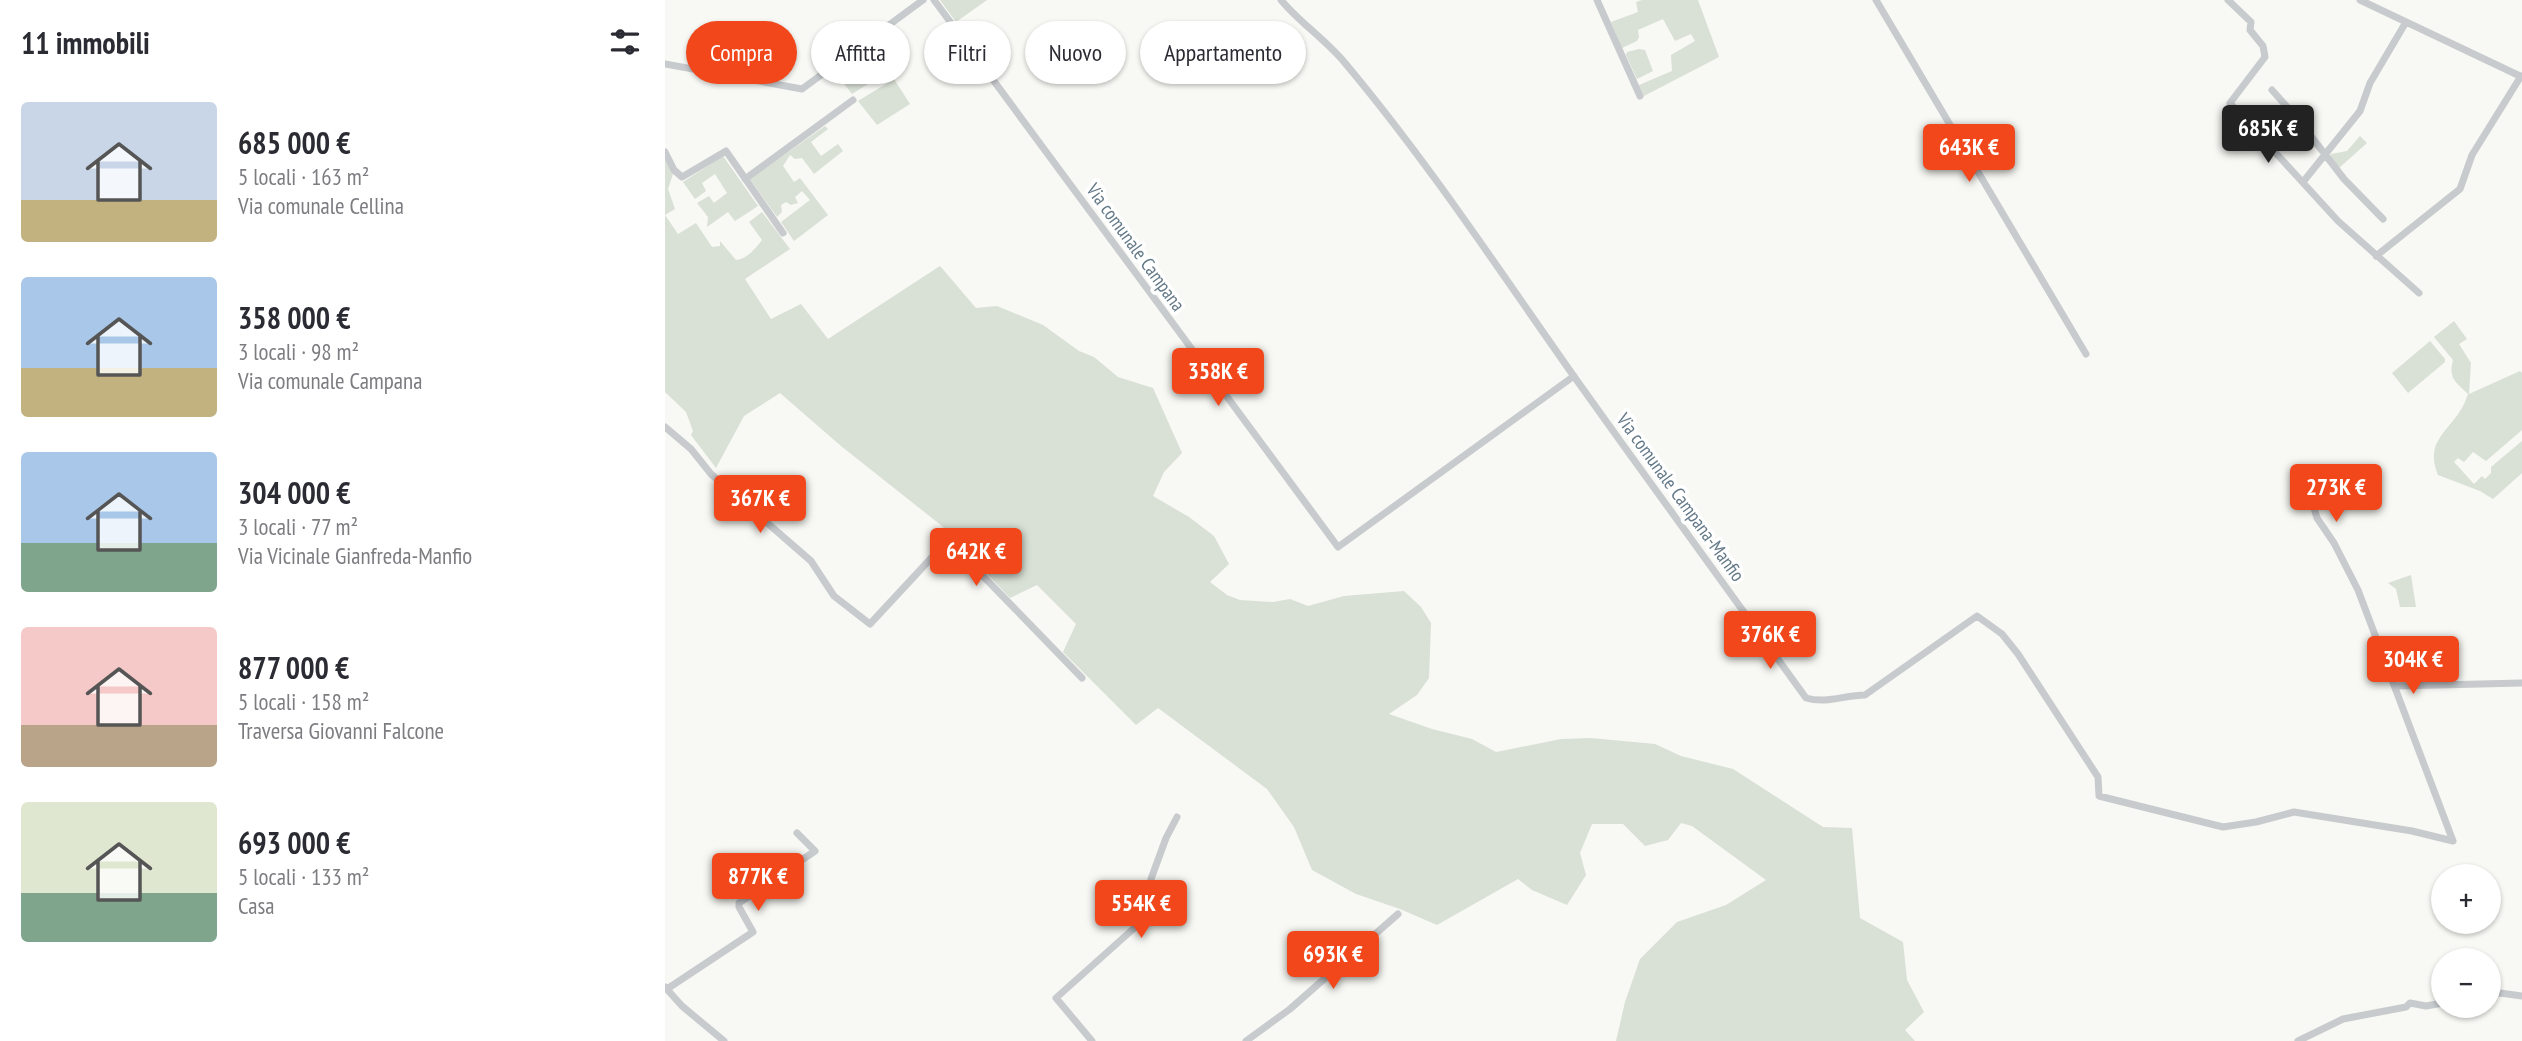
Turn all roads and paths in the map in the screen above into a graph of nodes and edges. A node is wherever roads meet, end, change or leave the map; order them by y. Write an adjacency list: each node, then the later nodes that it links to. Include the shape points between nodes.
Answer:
1 (923, 0): 9 (street, via 802,89)
2 (934, 0): 23 (street, Via comunale Campana, via 1338,547)
3 (1281, 0): 23 (street, Via comunale Campana-Manfio, via 1343,60 1424,164)
4 (1597, 0): 12 (street)
5 (1876, 0): 22 (street)
6 (2228, 0): 17 (street, via 2251,22 2265,57 2230,103)
7 (2360, 0): 8 (street)
8 (2406, 22): 10 (street); 15 (street, via 2370,83 2360,111)
9 (665, 64)
10 (2521, 76): 20 (street, via 2472,155 2460,189)
11 (2272, 90): 15 (street)
12 (1640, 96)
13 (853, 100): 16 (street)
14 (665, 152): 16 (street, via 682,177 726,151)
15 (2324, 156): 17 (street); 18 (street)
16 (745, 179): 19 (street)
17 (2302, 182): 20 (street)
18 (2383, 219)
19 (783, 233)
20 (2376, 256): 21 (street)
21 (2419, 293)
22 (2086, 354)
23 (1574, 376): 28 (street, Via comunale Campana-Manfio, via 1806,698 1820,702 1865,695 1977,616 2018,653 2098,777 2099,796 2223,827 2294,812 2453,841)
24 (665, 427): 26 (street, via 711,474 811,561 834,596 870,624 948,540)
25 (2309, 491): 28 (street, via 2317,518 2358,590)
26 (1082, 678)
27 (2522, 684): 28 (street)
28 (2395, 686)
29 (1177, 817): 37 (street, via 1151,879 1151,913 1056,998)
30 (797, 833): 32 (street, via 815,852 739,904 753,932)
31 (1398, 914): 38 (street, via 1290,1009)
32 (666, 987): 36 (street)
33 (2501, 993): 34 (street)
34 (2522, 996)
35 (2431, 1005): 39 (street, via 2410,1003 2343,1019)
36 (724, 1041)
37 (1092, 1041)
38 (1246, 1041)
39 (2298, 1041)

